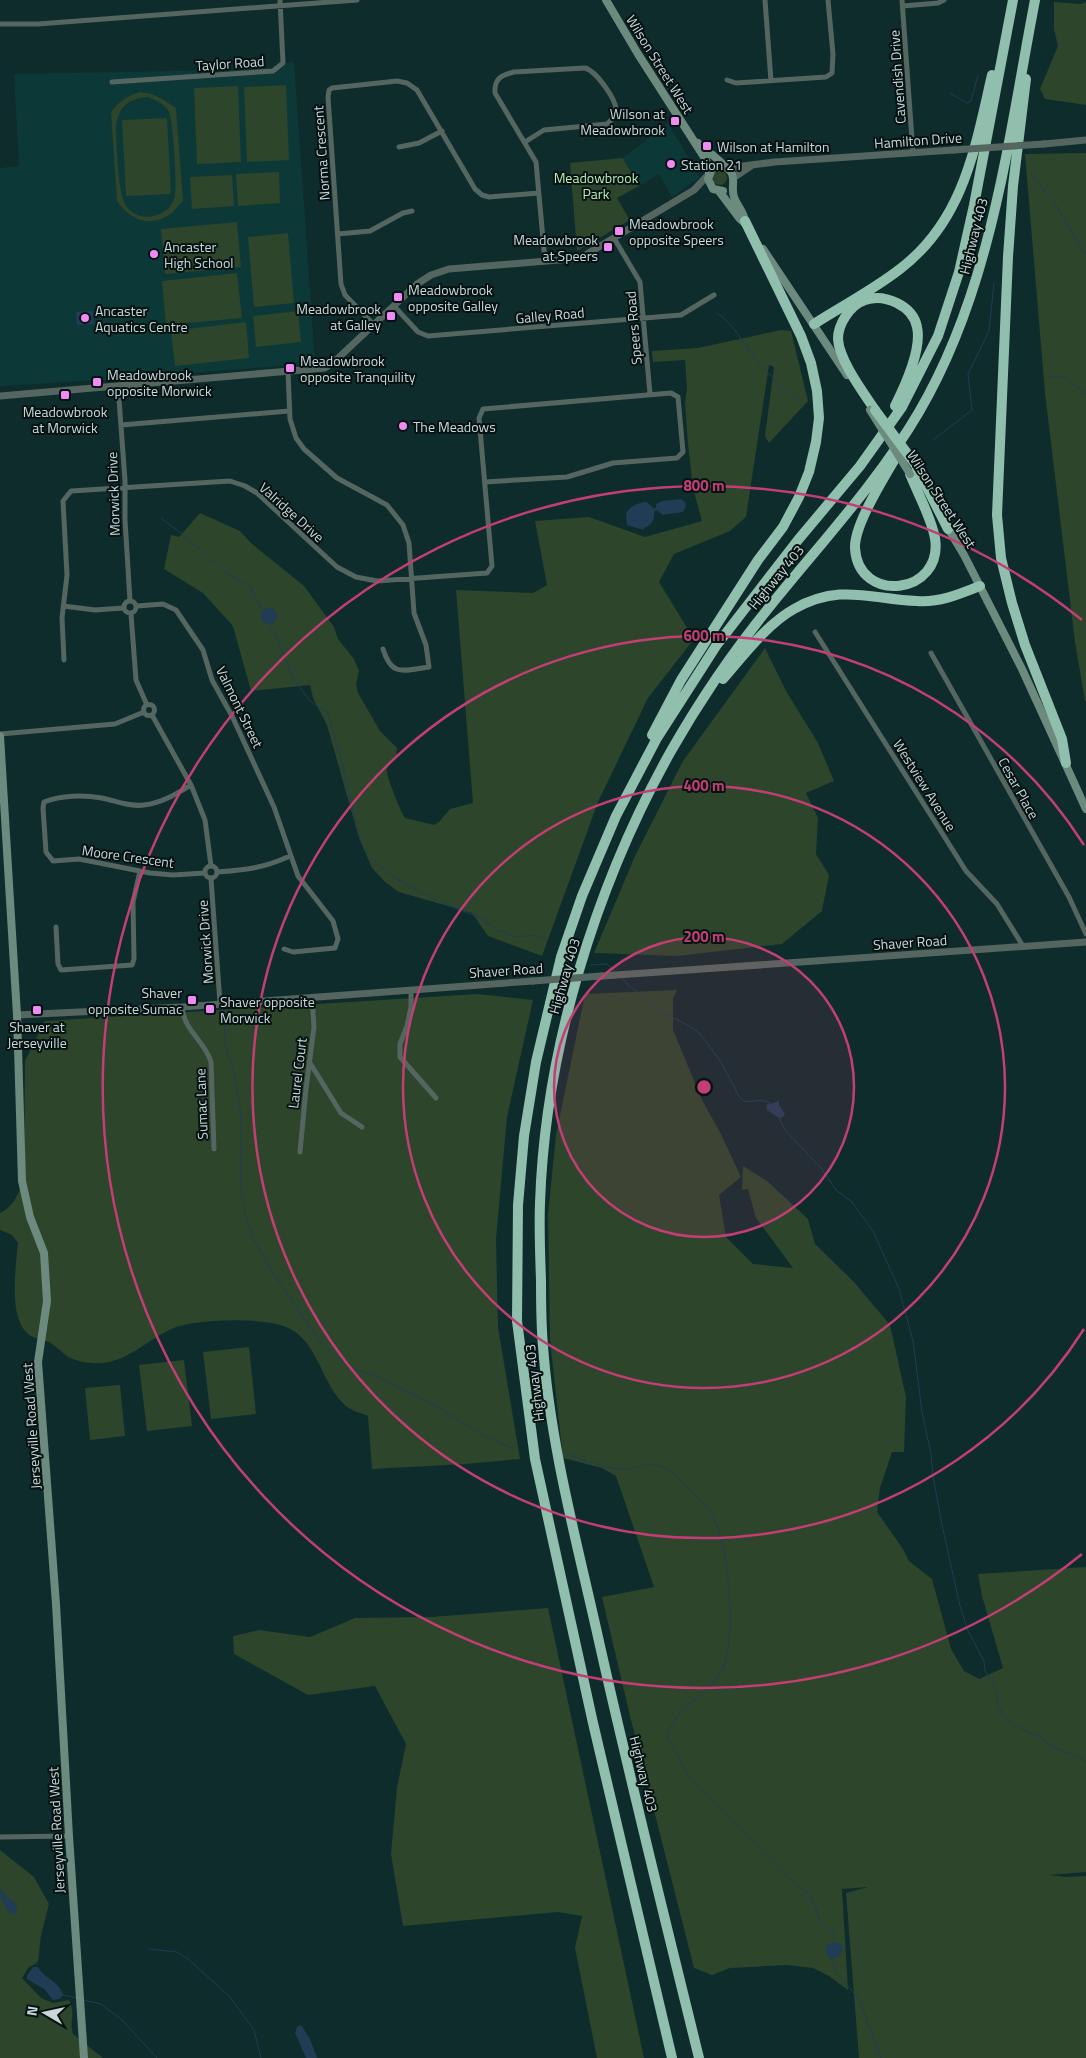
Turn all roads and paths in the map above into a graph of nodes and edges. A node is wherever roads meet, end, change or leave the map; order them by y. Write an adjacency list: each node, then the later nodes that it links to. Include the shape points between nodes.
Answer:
1 (357, 0): 7 (street)
2 (606, 0): 15 (main road, Wilson Street West)
3 (765, 0): 12 (street)
4 (828, 0): 12 (street, via 832,73 826,77)
5 (944, 0): 8 (street, via 938,3)
6 (1034, 2): 43 (highway, Highway 403, via 979,275 951,349); 65 (highway, via 1013,186 997,515 1001,558 1012,603 1062,739)
7 (281, 3): 10 (street, via 38,24); 13 (street, Taylor Road, via 283,63 273,71)
8 (903, 3): 19 (street, Cavendish Drive)
9 (1012, 4): 35 (highway, via 961,191 947,218 927,244 900,269); 49 (highway, Highway 403, via 974,206 959,272 938,336 902,407 860,466)
10 (0, 24)
11 (727, 80): 12 (street, via 736,83)
12 (771, 80)
13 (112, 82)
14 (442, 131): 18 (street, via 419,143); 26 (street, Norma Crescent, via 475,189 482,195 489,198); 29 (street, Norma Crescent, via 417,90 407,83 335,86 329,90)
15 (694, 140): 21 (main road, Wilson Street West); 22 (main road, Wilson Street West, via 706,160)
16 (1086, 140): 19 (street, Hamilton Drive, bridge)
17 (525, 142): 17 (street, via 495,93 497,79 514,72 592,70 612,100 616,109 614,118 607,124 544,130); 26 (street, via 536,162)
18 (398, 147)
19 (913, 153): 20 (street, Hamilton Drive)
20 (751, 165): 21 (street, Hamilton Drive); 23 (street)
21 (726, 167): 22 (main road, via 716,166); 23 (main road)
22 (709, 173): 24 (street); 25 (main road, via 708,183)
23 (733, 180): 25 (main road, via 727,189); 28 (main road, via 734,198 745,215)
24 (694, 190): 25 (street); 30 (street)
25 (716, 190): 28 (main road)
26 (539, 193): 31 (street)
27 (412, 211): 29 (street, via 370,231)
28 (745, 222): 35 (main road); 69 (highway, via 801,336 811,364 818,409 816,442 809,472 783,527 681,680 641,756)
29 (338, 234): 36 (street, Norma Crescent, via 342,290)
30 (614, 238): 31 (street, via 582,257); 34 (street, Speers Road, via 639,280)
31 (545, 261): 33 (street, via 440,271 423,280)
32 (714, 296): 34 (street, Galley Road, via 686,314)
33 (394, 306): 34 (street, Galley Road, via 418,332 428,336); 36 (street)
34 (644, 318): 39 (street, Speers Road)
35 (814, 324): 41 (main road)
36 (374, 325): 37 (street, via 328,366)
37 (288, 372): 38 (street); 42 (street)
38 (118, 386): 40 (street); 44 (street, Morwick Drive)
39 (650, 394): 46 (street, Valridge Drive, via 483,409 479,418); 46 (street, Valridge Drive, via 671,393 678,398 683,452 680,457 614,463 567,477)
40 (0, 396)
41 (872, 410): 45 (highway, bridge); 49 (highway, via 838,340 839,328 847,315 865,300 876,299 899,303 908,310 917,325 914,358 895,406)
42 (289, 412): 44 (street); 50 (street, via 296,438 307,451 337,478 382,502 397,515 408,537)
43 (918, 414): 45 (highway, via 857,534 857,561 864,574 888,587 912,584 933,561 935,538); 68 (highway, Highway 403, via 872,480 766,610 714,681 671,750)
44 (121, 425): 47 (street, Morwick Drive)
45 (912, 469): 48 (highway)
46 (485, 482): 50 (street, Valridge Drive, via 492,566 489,571)
47 (125, 488): 50 (street, Valridge Drive, via 219,481 238,483 260,496 344,572 370,580); 52 (street, Morwick Drive); 53 (street, Valridge Drive, via 71,491 63,501 67,575)
48 (948, 529): 51 (main road, Wilson Street West)
49 (798, 540): 69 (highway, Highway 403, via 716,646 685,692)
50 (412, 579): 58 (street, via 414,613 426,645 429,667 395,669 386,660)
51 (980, 586): 65 (main road, Wilson Street West); 68 (highway, via 939,600 918,602 842,593 793,609 752,646 722,680)
52 (130, 601): 54 (street); 55 (street)
53 (63, 606): 55 (street, via 95,610); 60 (street, Valridge Drive)
54 (137, 606): 56 (street); 70 (street, Valmont Street, via 163,604 176,610 203,650 212,680 267,792)
55 (124, 608): 56 (street)
56 (131, 614): 61 (street, via 136,680)
57 (815, 632): 79 (street, Westview Avenue, via 966,871 997,904)
58 (382, 649)
59 (931, 653): 77 (street, Cesar Place, via 1069,897)
60 (64, 660)
61 (147, 705): 62 (street); 63 (street, via 154,707)
62 (144, 712): 63 (street); 64 (street, via 115,724)
63 (152, 715): 66 (street)
64 (0, 735): 85 (main road, Jerseyville Road West)
65 (1066, 763): 67 (main road, Wilson Street West)
66 (191, 785): 71 (street, via 206,820); 72 (street, Moore Crescent, via 168,800 145,805 84,796 44,802 46,852 53,861 79,859)
67 (1086, 809)
68 (639, 814): 95 (highway, Highway 403, via 582,959 553,1080 539,1206 542,1345 555,1442 612,1699)
69 (616, 816): 94 (highway, Highway 403, via 582,896 561,957 536,1062 524,1136 518,1205 517,1321 537,1469)
70 (290, 856): 73 (street, via 269,866); 80 (street, Valmont Street, via 298,876 333,921 338,939 335,948 327,950 293,952)
71 (211, 866): 73 (street); 74 (street)
72 (140, 871): 74 (street, Moore Crescent, via 173,875); 76 (street, via 133,902 132,965 61,970)
73 (217, 872): 75 (street)
74 (205, 873): 75 (street)
75 (211, 878): 83 (street, Morwick Drive)
76 (56, 927)
77 (1086, 934)
78 (1086, 942): 79 (street, Shaver Road)
79 (1023, 946): 81 (street, Shaver Road, bridge)
80 (284, 949)
81 (411, 990): 82 (street, Shaver Road); 87 (street, via 410,1017 400,1044 400,1057)
82 (312, 997): 83 (street, Shaver Road); 86 (street, Laurel Court, via 314,1027)
83 (220, 1003): 84 (street, Shaver Road)
84 (182, 1006): 85 (street, Shaver Road); 89 (street, Sumac Lane, via 189,1028 208,1052 211,1062)
85 (17, 1015): 91 (main road, Jerseyville Road West, via 22,1181 30,1217 44,1253 47,1301 38,1362 56,1594)
86 (310, 1063): 88 (street, via 341,1113); 90 (street, Laurel Court)
87 (436, 1098)
88 (362, 1127)
89 (214, 1148)
90 (300, 1152)
91 (69, 1836): 92 (street); 93 (main road, Jerseyville Road West)
92 (0, 1837)
93 (84, 2058)
94 (672, 2058)
95 (699, 2058)

